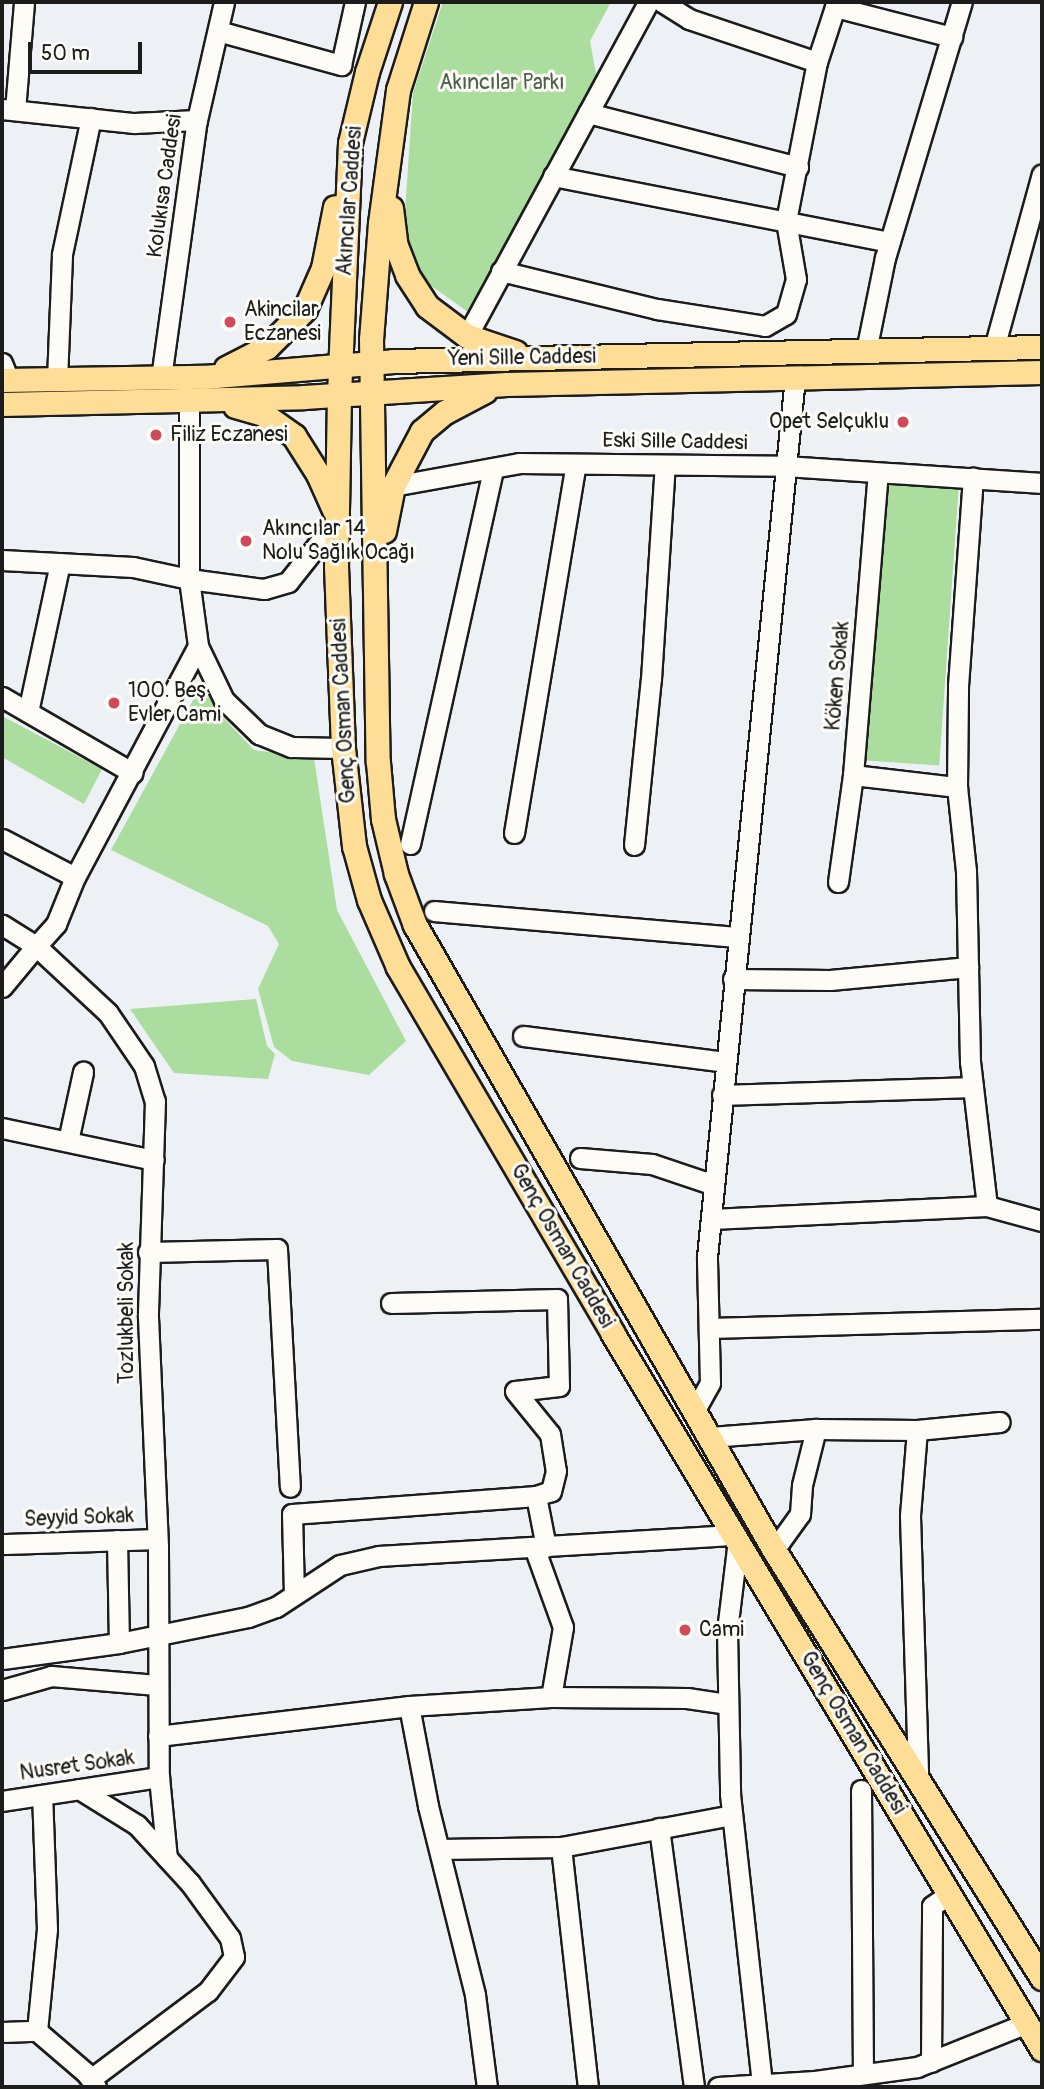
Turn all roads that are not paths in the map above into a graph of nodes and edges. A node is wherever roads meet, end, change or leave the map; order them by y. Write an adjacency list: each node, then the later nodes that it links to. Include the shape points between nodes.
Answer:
1 (24, 2): 12 (street)
2 (224, 2): 9 (street, Kolukısa Caddesi)
3 (355, 2): 9 (street, via 341,65)
4 (390, 2): 16 (main road, Akıncılar Caddesi)
5 (426, 2): 18 (main road, Akıncılar Caddesi, via 398,90)
6 (648, 2): 13 (street)
7 (662, 2): 11 (street, via 689,19)
8 (962, 2): 10 (street)
9 (218, 31): 15 (street, Kolukısa Caddesi)
10 (952, 37): 11 (street, via 835,7); 22 (street)
11 (817, 62): 17 (street)
12 (9, 109): 14 (street)
13 (588, 113): 17 (street); 20 (street)
14 (91, 118): 15 (street, via 134,123); 36 (street, via 62,254)
15 (197, 120): 35 (street, Kolukısa Caddesi)
16 (350, 143): 30 (main road, Akıncılar Caddesi); 33 (main road, via 340,171 323,268 305,309 267,347)
17 (798, 167): 21 (street)
18 (387, 168): 24 (main road, via 395,243 407,275 427,306); 29 (main road, Akıncılar Caddesi)
19 (1042, 174): 26 (street)
20 (553, 176): 21 (street); 23 (street)
21 (786, 221): 22 (street); 23 (street, via 796,279 786,314 765,326 719,322)
22 (890, 242): 27 (street)
23 (501, 271): 24 (street)
24 (467, 336): 28 (main road)
25 (1042, 347): 26 (main road, Yeni Sille Caddesi)
26 (994, 348): 27 (main road, Yeni Sille Caddesi)
27 (866, 351): 28 (main road, Yeni Sille Caddesi)
28 (531, 357): 29 (main road, Yeni Sille Caddesi)
29 (370, 362): 30 (main road, Yeni Sille Caddesi); 38 (main road, Genç Osman Caddesi)
30 (340, 364): 33 (main road, Yeni Sille Caddesi); 39 (main road, Genç Osman Caddesi)
31 (1042, 372): 34 (main road, Yeni Sille Caddesi)
32 (4, 374): 36 (main road, Yeni Sille Caddesi)
33 (204, 377): 35 (main road, Yeni Sille Caddesi)
34 (795, 377): 37 (main road, Yeni Sille Caddesi); 45 (street)
35 (162, 378): 36 (main road, Yeni Sille Caddesi)
36 (57, 380)
37 (507, 384): 38 (main road, Yeni Sille Caddesi); 50 (main road, via 471,396 422,431)
38 (371, 394): 39 (main road, Yeni Sille Caddesi); 54 (main road, Genç Osman Caddesi)
39 (339, 396): 41 (main road, Yeni Sille Caddesi); 51 (main road, Genç Osman Caddesi)
40 (189, 400): 41 (main road, Yeni Sille Caddesi); 42 (main road, Yeni Sille Caddesi); 55 (street)
41 (216, 400): 51 (main road, via 263,414 294,436)
42 (2, 404)
43 (576, 464): 44 (street, Eski Sille Caddesi); 46 (street, Eski Sille Caddesi, via 519,463); 63 (street)
44 (665, 465): 45 (street, Eski Sille Caddesi); 66 (street)
45 (785, 466): 47 (street, Eski Sille Caddesi); 71 (street)
46 (493, 469): 50 (street, Eski Sille Caddesi); 65 (street)
47 (878, 474): 48 (street, Eski Sille Caddesi); 61 (street, Köken Sokak)
48 (973, 478): 49 (street, Eski Sille Caddesi); 62 (street, via 958,686)
49 (1042, 483)
50 (393, 486): 54 (main road)
51 (338, 519): 55 (street, via 288,582 264,589); 59 (main road, Genç Osman Caddesi)
52 (2, 560): 53 (street)
53 (60, 563): 55 (street, via 133,567); 58 (street)
54 (376, 564): 93 (main road, Genç Osman Caddesi, via 383,819 410,912)
55 (189, 579): 56 (street)
56 (198, 646): 59 (street, via 223,699 259,734 291,747); 60 (street)
57 (2, 697): 58 (street)
58 (28, 712): 60 (street)
59 (343, 748): 100 (main road, Genç Osman Caddesi, via 354,846 369,901 398,967)
60 (133, 773): 67 (street)
61 (853, 775): 62 (street); 68 (street, Köken Sokak)
62 (957, 787): 73 (street, via 966,871)
63 (514, 833)
64 (2, 839): 67 (street)
65 (410, 844)
66 (634, 845)
67 (75, 877): 72 (street, via 56,924)
68 (838, 882)
69 (434, 911): 71 (street)
70 (2, 925): 72 (street, Tozlukbeli Sokak)
71 (736, 937): 74 (street)
72 (36, 946): 75 (street); 84 (street, Tozlukbeli Sokak, via 108,1013 144,1066 155,1101)
73 (968, 967): 74 (street, via 830,981); 79 (street)
74 (733, 979): 77 (street)
75 (2, 987)
76 (523, 1036): 77 (street)
77 (725, 1062): 80 (street)
78 (83, 1072): 82 (street)
79 (973, 1087): 80 (street); 86 (street)
80 (722, 1096): 85 (street)
81 (2, 1128): 82 (street)
82 (68, 1141): 84 (street)
83 (580, 1158): 85 (street, via 652,1164)
84 (154, 1160): 89 (street, Tozlukbeli Sokak)
85 (714, 1185): 87 (street)
86 (987, 1206): 87 (street); 88 (street)
87 (711, 1219): 92 (street)
88 (1042, 1221)
89 (148, 1252): 98 (street, via 276,1249); 101 (street, Tozlukbeli Sokak)
90 (391, 1303): 99 (street, via 557,1299 559,1386 515,1391 550,1434 556,1471 551,1491)
91 (1042, 1319): 92 (street)
92 (710, 1328): 93 (street, via 710,1383)
93 (695, 1410): 97 (main road, Genç Osman Caddesi)
94 (1000, 1422): 96 (street)
95 (816, 1429): 96 (street); 97 (street); 105 (street, via 800,1514)
96 (917, 1430): 116 (street, via 910,1516)
97 (710, 1437): 105 (main road, Genç Osman Caddesi)
98 (290, 1488)
99 (536, 1496): 104 (street); 106 (street, via 292,1514)
100 (736, 1537): 104 (street); 113 (street, via 727,1631); 127 (main road, Genç Osman Caddesi)
101 (157, 1539): 102 (street, Seyyid Sokak); 107 (street, Tozlukbeli Sokak)
102 (117, 1540): 103 (street, Seyyid Sokak); 108 (street)
103 (2, 1544)
104 (540, 1547): 106 (street, via 379,1556 340,1564); 112 (street, via 564,1627)
105 (774, 1550): 116 (main road, Genç Osman Caddesi)
106 (294, 1595): 107 (street, via 248,1617)
107 (157, 1636): 108 (street); 110 (street, Tozlukbeli Sokak)
108 (119, 1643): 109 (street)
109 (2, 1659)
110 (157, 1685): 111 (street, via 51,1676); 115 (street, Tozlukbeli Sokak)
111 (2, 1690)
112 (551, 1697): 113 (street, via 687,1698); 114 (street)
113 (727, 1704): 122 (street)
114 (409, 1706): 115 (street); 125 (street)
115 (158, 1735): 117 (street, Tozlukbeli Sokak)
116 (918, 1776): 128 (main road, Genç Osman Caddesi)
117 (159, 1777): 118 (street, Nusret Sokak); 126 (street, Tozlukbeli Sokak)
118 (79, 1789): 120 (street, Nusret Sokak); 126 (street, via 137,1825)
119 (861, 1790): 134 (street)
120 (42, 1795): 121 (street, Nusret Sokak); 130 (street, via 47,1929)
121 (2, 1801)
122 (732, 1815): 123 (street); 135 (street)
123 (659, 1828): 124 (street); 140 (street)
124 (561, 1847): 125 (street); 139 (street)
125 (440, 1849): 138 (street, via 475,1995)
126 (167, 1858): 136 (street, via 230,1938 234,1957 208,1991)
127 (949, 1894): 129 (main road, Genç Osman Caddesi); 133 (street, via 932,1906)
128 (1042, 1978)
129 (1027, 2023): 132 (main road, Genç Osman Caddesi); 133 (street)
130 (37, 2031): 131 (street); 136 (street)
131 (2, 2032)
132 (1042, 2049)
133 (931, 2062): 134 (street)
134 (863, 2074): 137 (street)
135 (762, 2082): 137 (street); 141 (street)
136 (93, 2083)
137 (815, 2084)
138 (487, 2087)
139 (588, 2087)
140 (694, 2087)
141 (718, 2087)

